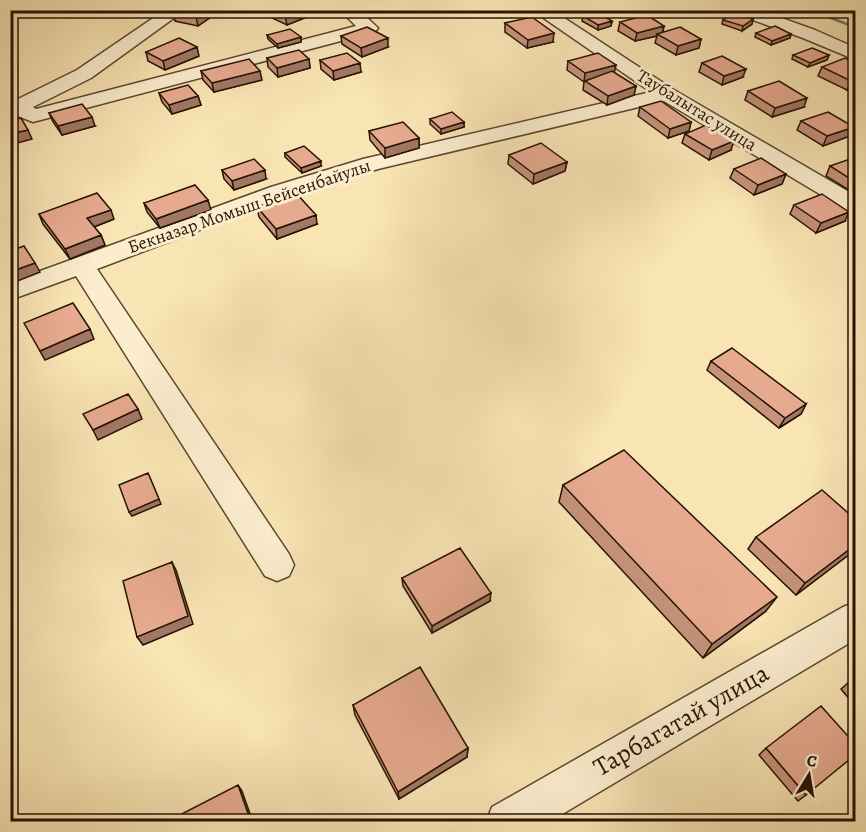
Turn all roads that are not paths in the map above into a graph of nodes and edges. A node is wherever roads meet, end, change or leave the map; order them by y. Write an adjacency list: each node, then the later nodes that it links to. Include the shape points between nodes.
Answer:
1 (177, 10): 7 (street, via 84,74)
2 (348, 10): 7 (street, via 369,28 33,116)
3 (540, 10): 6 (street, Таубалытас улица)
4 (742, 10): 5 (street)
5 (855, 55)
6 (667, 94): 8 (street, Таубалытас улица); 9 (street, Бекназар Момыш Бейсенбайулы, via 371,164 279,192)
7 (15, 108)
8 (855, 206)
9 (81, 264): 10 (street, Бекназар Момыш Бейсенбайулы); 11 (street)
10 (10, 292)
11 (277, 565)
12 (855, 619): 13 (street, Тарбагатай улица)
13 (507, 822)

